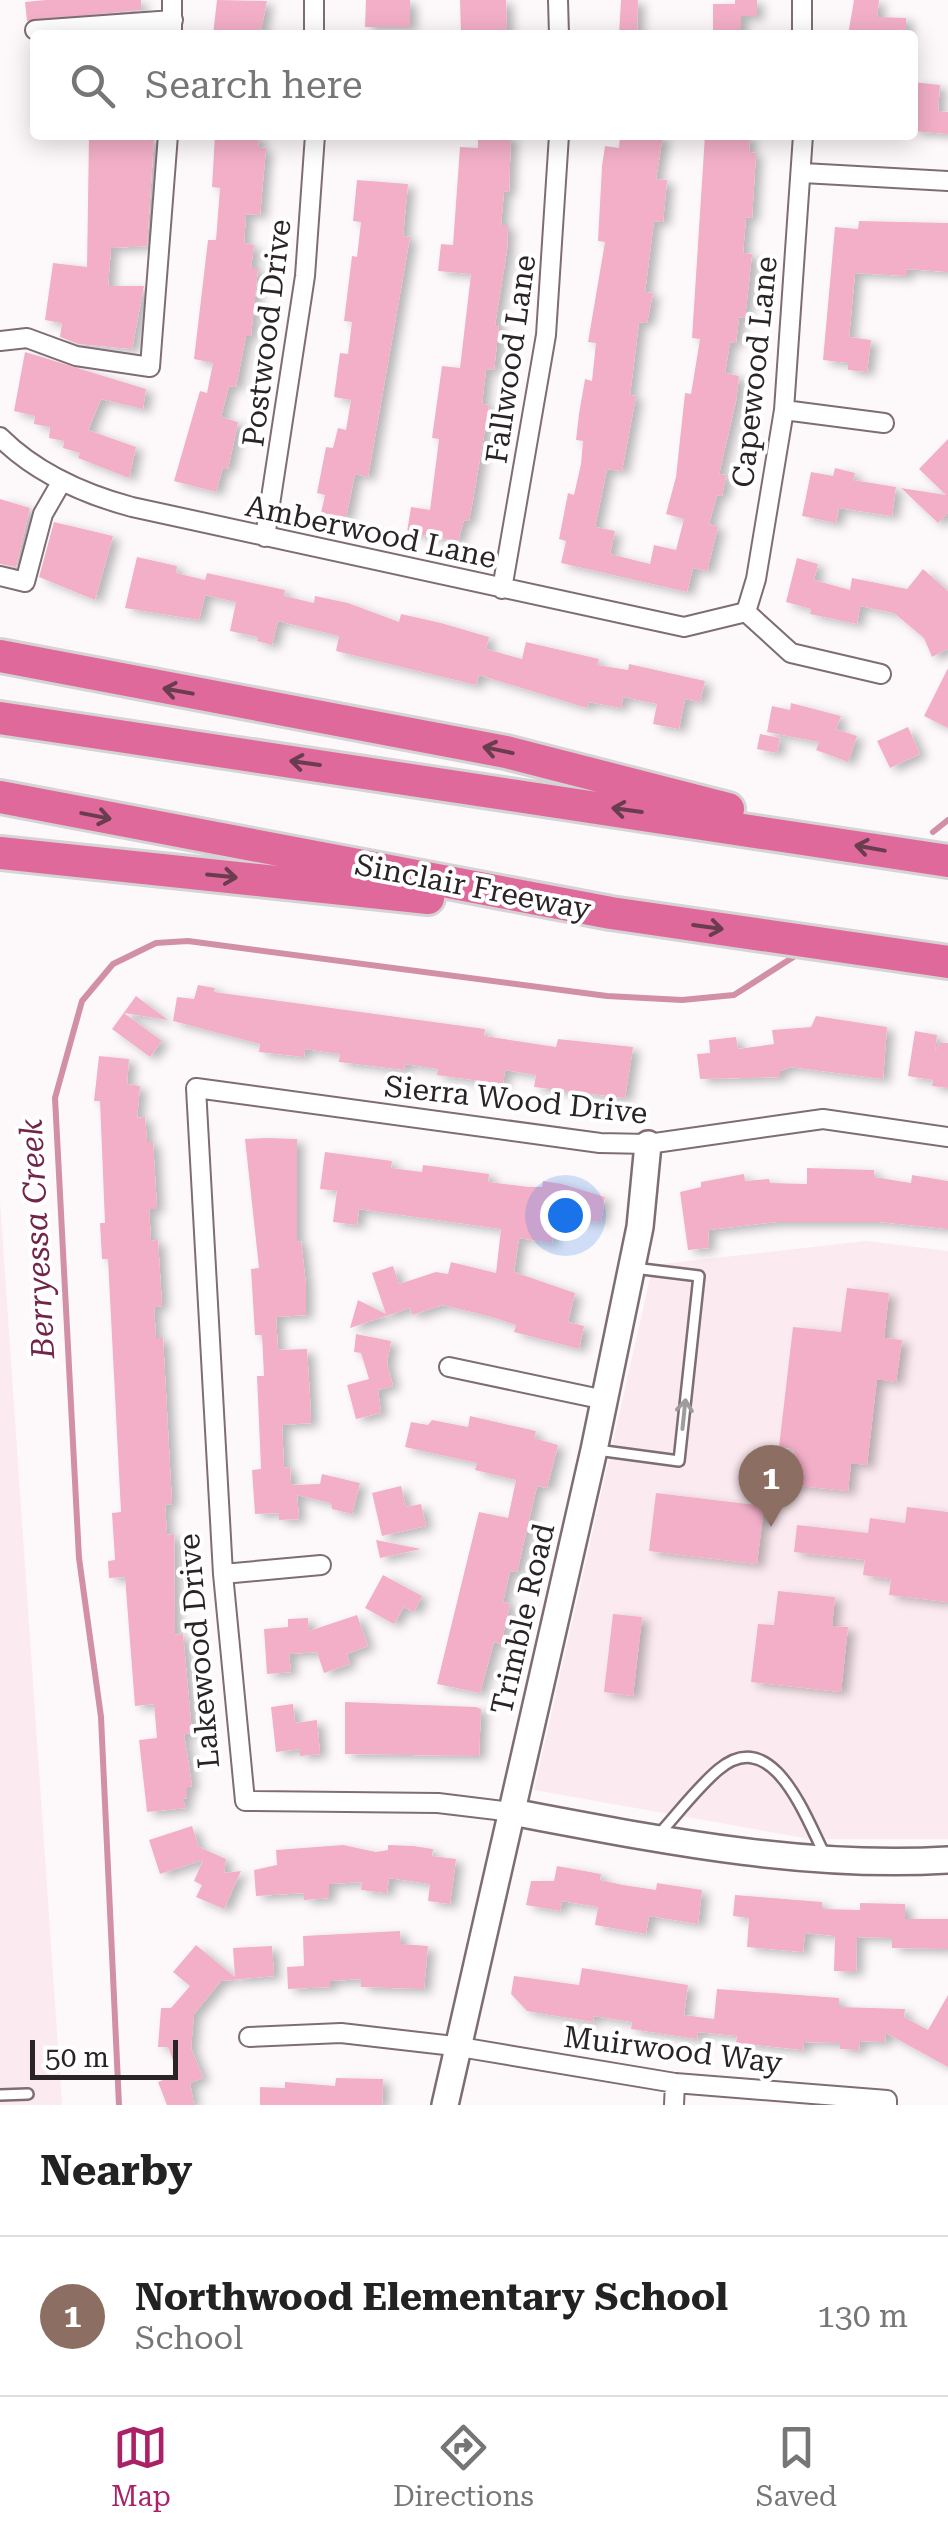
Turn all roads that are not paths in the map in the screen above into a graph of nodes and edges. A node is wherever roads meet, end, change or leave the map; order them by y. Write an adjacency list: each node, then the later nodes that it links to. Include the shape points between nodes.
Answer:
1 (172, 0): 5 (street)
2 (314, 0): 7 (street)
3 (558, 0): 8 (street)
4 (802, 0): 9 (street)
5 (172, 28): 6 (street)
6 (36, 30)
7 (314, 30)
8 (559, 30)
9 (802, 30)
10 (168, 140): 16 (street, via 150,367 76,356 27,338)
11 (315, 140): 21 (street, Postwood Drive, via 303,294)
12 (559, 140): 23 (street, Fallwood Lane, via 546,335)
13 (803, 140): 14 (street, Capewood Lane)
14 (803, 173): 15 (street); 17 (street, Capewood Lane)
15 (948, 181)
16 (0, 340)
17 (784, 410): 18 (street); 24 (street, Capewood Lane)
18 (884, 423)
19 (0, 436): 20 (street, Amberwood Lane)
20 (62, 481): 21 (street, Amberwood Lane, via 114,502); 22 (street, via 43,514 24,582)
21 (265, 537): 23 (street, Amberwood Lane)
22 (0, 576)
23 (502, 589): 24 (street, Amberwood Lane, via 684,627)
24 (746, 612): 28 (street, via 791,653)
25 (0, 656): 27 (highway)
26 (0, 666): 27 (highway)
27 (58, 670): 31 (highway, one-way to 27, via 708,801 506,752)
28 (881, 674)
29 (0, 718): 31 (highway, one-way to 29)
30 (0, 798): 34 (highway, Sinclair Freeway, one-way to 34)
31 (793, 834): 33 (highway, one-way to 31)
32 (0, 851): 34 (highway, one-way to 34)
33 (948, 861)
34 (611, 913): 35 (highway, Sinclair Freeway, one-way to 35)
35 (948, 962)
36 (196, 1088): 38 (street, Sierra Wood Drive); 44 (street, Lakewood Drive)
37 (948, 1137): 38 (street, Sierra Wood Drive, via 824,1119)
38 (648, 1144): 39 (street, Trimble Road)
39 (632, 1267): 41 (street, Trimble Road); 42 (lane, one-way to 39, via 679,1461 699,1276)
40 (449, 1367): 41 (street)
41 (605, 1400): 42 (street, Trimble Road)
42 (594, 1450): 45 (street, Trimble Road)
43 (320, 1566): 44 (street)
44 (223, 1574): 45 (street, Lakewood Drive, via 245,1801 438,1803)
45 (512, 1812): 46 (street, Lakewood Drive); 50 (street, Trimble Road)
46 (653, 1840): 47 (street, Lakewood Drive); 47 (lane, via 720,1768 754,1758 782,1775)
47 (826, 1858): 48 (street, Lakewood Drive)
48 (948, 1860)
49 (249, 2037): 50 (street, Muirwood Way, via 342,2033)
50 (454, 2046): 51 (street, Muirwood Way); 55 (street, Trimble Road)
51 (674, 2083): 54 (street, Muirwood Way); 56 (street)
52 (28, 2094): 53 (lane)
53 (0, 2095)
54 (887, 2102)
55 (444, 2105)
56 (674, 2105)

